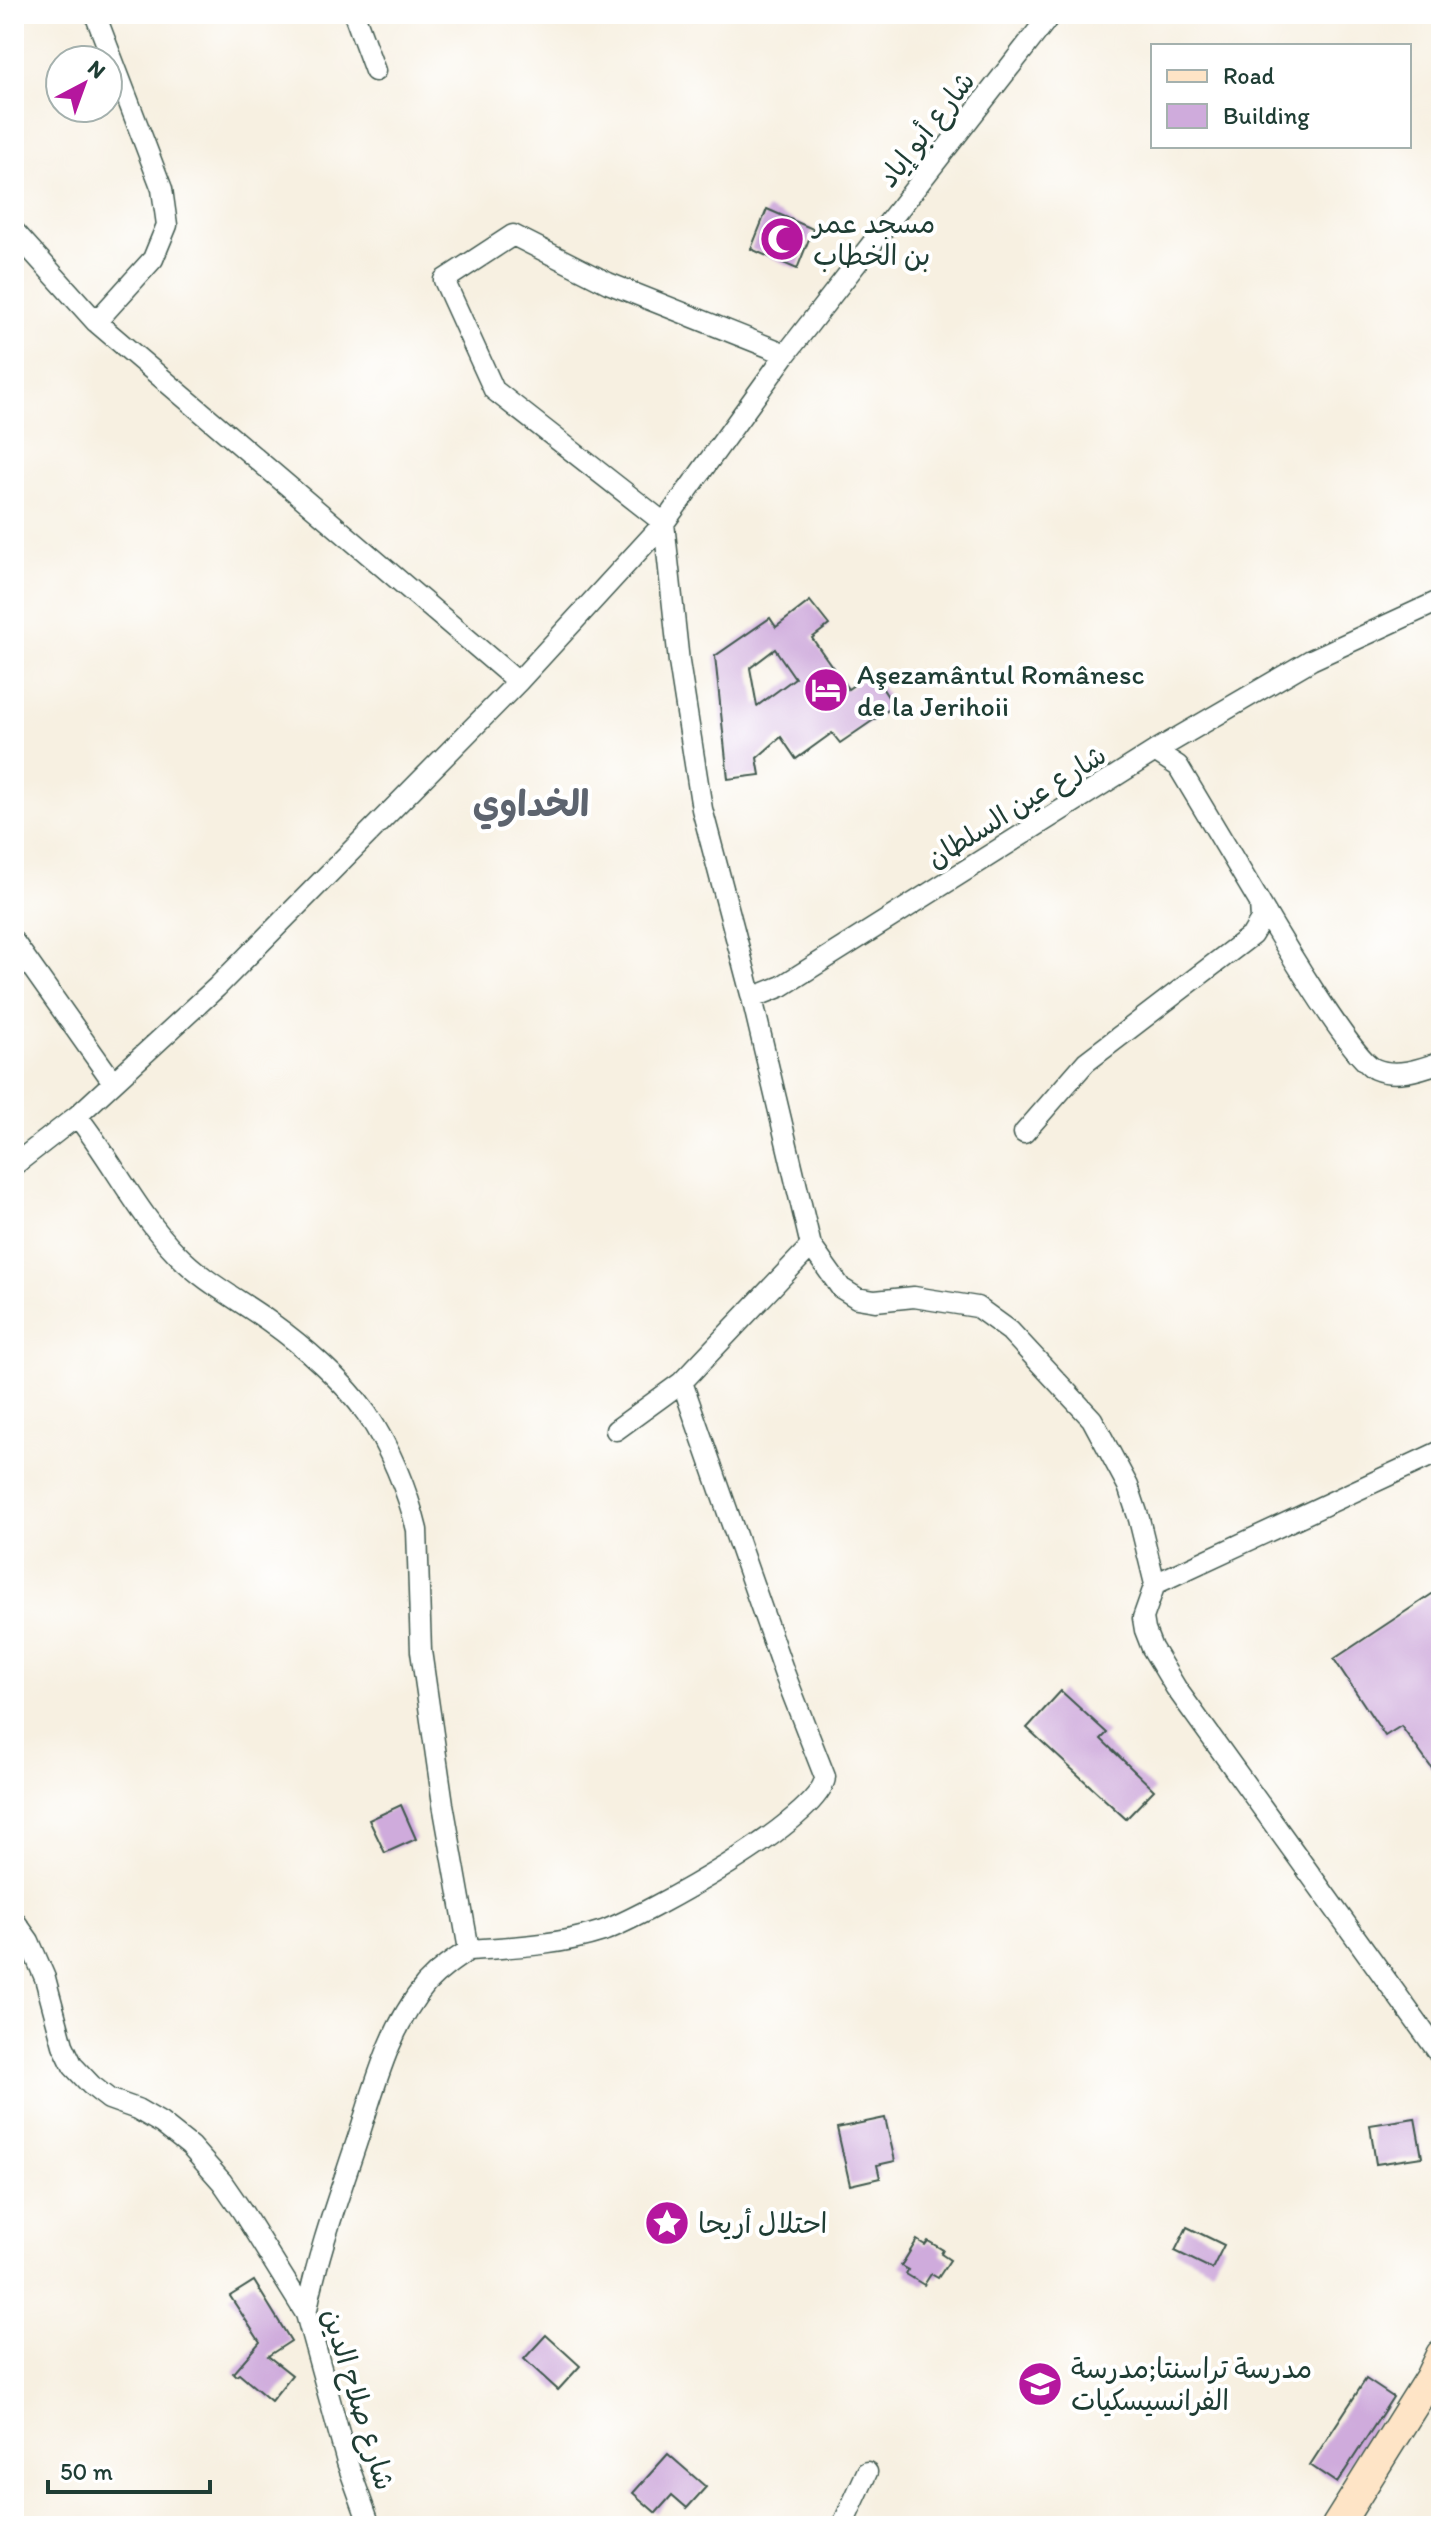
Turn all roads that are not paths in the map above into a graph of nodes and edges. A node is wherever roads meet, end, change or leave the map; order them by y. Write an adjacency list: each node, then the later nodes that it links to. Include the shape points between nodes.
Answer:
1 (95, 14): 6 (street, via 162,189 167,225 153,259)
2 (354, 14): 4 (street)
3 (1051, 14): 7 (street, شارع أبو إياد)
4 (375, 71)
5 (14, 231): 6 (street)
6 (96, 322): 10 (street)
7 (786, 354): 8 (street, شارع أبو إياد); 8 (street, via 608,283 513,235 444,280 494,390)
8 (664, 523): 10 (street, شارع أبو إياد); 16 (street, via 702,809)
9 (1441, 600): 11 (street, شارع عين السلطان, via 1311,660)
10 (518, 682): 18 (street, شارع أبو إياد, via 217,987)
11 (1155, 751): 12 (street, via 1178,766); 16 (street, شارع عين السلطان, via 782,986)
12 (1260, 903): 13 (street, via 1261,920); 15 (street)
13 (1252, 935): 15 (street, via 1273,936); 20 (street, via 1086,1062)
14 (14, 942): 18 (street)
15 (1286, 946): 17 (street, via 1371,1068 1400,1073)
16 (752, 998): 22 (street)
17 (1441, 1062)
18 (113, 1082): 19 (street, شارع أبو إياد)
19 (77, 1116): 21 (street, شارع أبو إياد); 28 (street, via 177,1254 329,1371 367,1413 398,1472 417,1530 421,1651)
20 (1024, 1133)
21 (14, 1165)
22 (811, 1246): 23 (street); 26 (street, via 841,1288 857,1298 958,1302 977,1307 1010,1331 1092,1419 1128,1486)
23 (682, 1382): 24 (street); 28 (street, via 825,1783 790,1822 643,1913 601,1931 537,1945)
24 (616, 1430)
25 (1441, 1451): 26 (street)
26 (1155, 1584): 29 (street, via 1143,1618 1152,1648 1176,1688)
27 (14, 1920): 30 (street, شارع صلاح الدين, via 45,1978 73,2066 109,2099 137,2109 190,2146 222,2182)
28 (469, 1950): 30 (street, via 426,1984 388,2048 314,2272)
29 (1441, 2056)
30 (306, 2314): 33 (street, شارع صلاح الدين)
31 (1441, 2355): 35 (street)
32 (867, 2472): 34 (street)
33 (370, 2526)
34 (842, 2526)
35 (1337, 2526)

